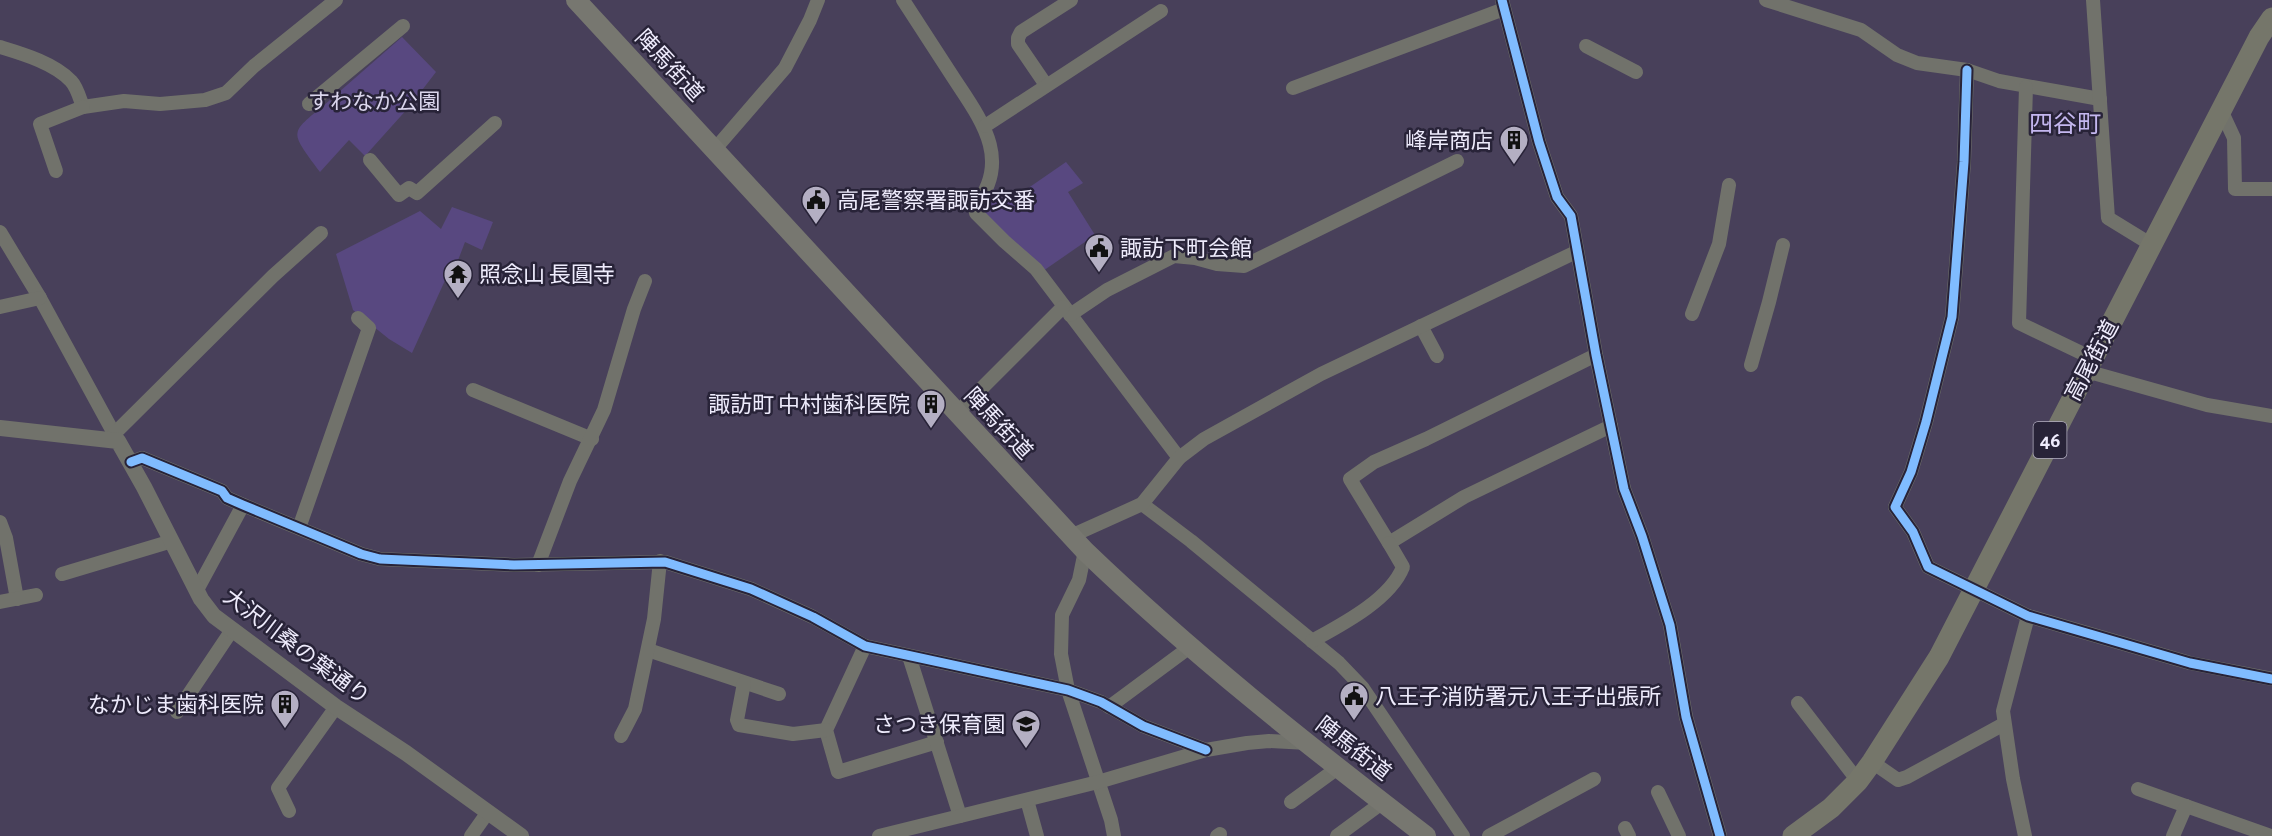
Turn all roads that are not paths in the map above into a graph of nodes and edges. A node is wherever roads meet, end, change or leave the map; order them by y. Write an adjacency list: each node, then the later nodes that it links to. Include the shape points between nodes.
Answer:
1 (336, 0): 21 (street, via 226,93 205,100)
2 (576, 0): 25 (main road, 陣馬街道)
3 (818, 0): 25 (street, via 784,68)
4 (903, 0): 24 (street)
5 (1071, 0): 16 (street, via 1021,32 1018,38 1018,44)
6 (1766, 0): 14 (street, via 1861,30 1897,55 1917,63)
7 (2093, 0): 19 (street)
8 (1503, 4): 18 (street); 35 (street, via 1539,142 1557,198 1571,216)
9 (1161, 11): 16 (street)
10 (2272, 18): 22 (main road, 高尾街道 / 46)
11 (403, 26): 20 (street)
12 (1586, 46): 15 (street)
13 (0, 47): 21 (street, via 57,70 73,82)
14 (1967, 70): 17 (street); 67 (street, via 1952,317 1914,462 1895,507 1913,532 1928,567)
15 (1636, 72)
16 (1046, 85): 24 (street)
17 (2026, 87): 19 (street); 45 (street, via 2019,323)
18 (1293, 88)
19 (2100, 99): 34 (street, via 2108,218)
20 (309, 104)
21 (83, 106): 28 (street, via 40,124)
22 (2221, 110): 30 (street, via 2234,138 2235,189); 34 (main road, 高尾街道 / 46)
23 (495, 123): 26 (street, via 417,193 409,188 399,195)
24 (985, 126): 39 (street, via 993,161 990,184 975,206 976,213 1036,269)
25 (715, 149): 48 (main road, 陣馬街道)
26 (370, 160)
27 (1457, 161): 39 (street, via 1244,266 1174,256)
28 (56, 171)
29 (1729, 185): 40 (street, via 1719,244)
30 (2272, 189)
31 (321, 233): 52 (street, via 273,276)
32 (1, 235): 37 (street)
33 (1783, 245): 46 (street)
34 (2152, 245): 45 (main road, 高尾街道 / 46)
35 (1576, 252): 42 (street); 43 (street)
36 (645, 281): 53 (street)
37 (40, 298): 38 (street); 52 (street)
38 (0, 307)
39 (1067, 311): 48 (street); 54 (street)
40 (1692, 314)
41 (358, 318): 59 (street, via 369,328)
42 (1421, 326): 44 (street); 54 (street, via 1321,374 1204,439)
43 (1596, 355): 50 (street); 62 (street, via 1374,462 1350,479)
44 (1437, 356)
45 (2089, 364): 49 (street, via 2198,402); 67 (main road, 高尾街道 / 46)
46 (1751, 365)
47 (473, 390): 53 (street)
48 (957, 413): 60 (main road, 陣馬街道)
49 (2272, 416)
50 (1611, 426): 62 (street, via 1464,497); 117 (street, via 1624,489 1670,625 1686,717)
51 (0, 428): 52 (street)
52 (116, 438): 55 (street, 大沢川桑の葉通り)
53 (592, 439): 65 (street)
54 (1179, 458): 56 (street)
55 (130, 462): 57 (street, via 142,458 222,491 227,498); 61 (street, 大沢川桑の葉通り)
56 (1142, 504): 60 (street); 74 (street)
57 (243, 505): 59 (street); 68 (street)
58 (0, 522): 70 (street)
59 (299, 528): 65 (street, via 361,555 380,559)
60 (1071, 536): 63 (main road, 陣馬街道)
61 (172, 541): 66 (street); 68 (street, 大沢川桑の葉通り)
62 (1389, 543): 74 (street, via 1403,567 1398,580 1356,617)
63 (1085, 551): 76 (main road, 陣馬街道); 81 (street, via 1079,580 1062,615 1061,654)
64 (660, 561): 65 (street); 75 (street, via 751,589); 77 (street)
65 (537, 565)
66 (62, 574)
67 (1973, 589): 72 (street); 93 (main road, 高尾街道 / 46, via 1939,657)
68 (197, 590): 73 (street, 大沢川桑の葉通り, via 214,615)
69 (36, 595): 70 (street)
70 (17, 599): 71 (street)
71 (0, 602)
72 (2028, 616): 79 (street, via 2190,663); 87 (street, via 2003,711)
73 (232, 630): 84 (street, 大沢川桑の葉通り); 86 (street)
74 (1312, 642): 114 (street, via 1340,663 1367,693)
75 (865, 646): 78 (street); 88 (street)
76 (1190, 647): 85 (street); 91 (main road, 陣馬街道)
77 (648, 650): 80 (street); 89 (street, via 635,709)
78 (909, 656): 81 (street); 90 (street)
79 (2272, 678)
80 (744, 683): 82 (street); 88 (street, via 739,725 793,734)
81 (1068, 690): 85 (street); 97 (street)
82 (779, 694)
83 (1798, 703): 96 (street)
84 (336, 707): 104 (street, via 278,788); 105 (street, 大沢川桑の葉通り)
85 (1109, 707): 92 (street, via 1143,726)
86 (177, 712)
87 (2004, 724): 93 (street, via 1898,780); 119 (street)
88 (826, 730): 90 (street, via 838,772)
89 (621, 736)
90 (937, 742): 106 (street)
91 (1308, 743): 92 (street, via 1247,742); 94 (main road, 陣馬街道)
92 (1206, 750): 97 (street)
93 (1872, 762): 96 (main road, 高尾街道 / 46)
94 (1339, 768): 101 (street); 102 (main road, 陣馬街道)
95 (1594, 778): 115 (street)
96 (1858, 781): 118 (main road, 高尾街道 / 46, via 1831,808)
97 (1098, 782): 100 (street); 111 (street)
98 (2138, 789): 103 (street)
99 (1658, 792): 116 (street)
100 (1027, 800): 106 (street); 110 (street)
101 (1292, 802)
102 (1383, 802): 112 (street); 113 (main road, 陣馬街道)
103 (2186, 806): 120 (street); 121 (street)
104 (289, 810)
105 (488, 812): 107 (street); 108 (street, 大沢川桑の葉通り)
106 (960, 816): 109 (street)
107 (471, 836)
108 (521, 836)
109 (879, 836)
110 (1037, 836)
111 (1114, 836)
112 (1337, 836)
113 (1426, 836)
114 (1463, 836)
115 (1489, 836)
116 (1679, 836)
117 (1720, 836)
118 (1793, 836)
119 (2025, 836)
120 (2173, 836)
121 (2271, 836)

